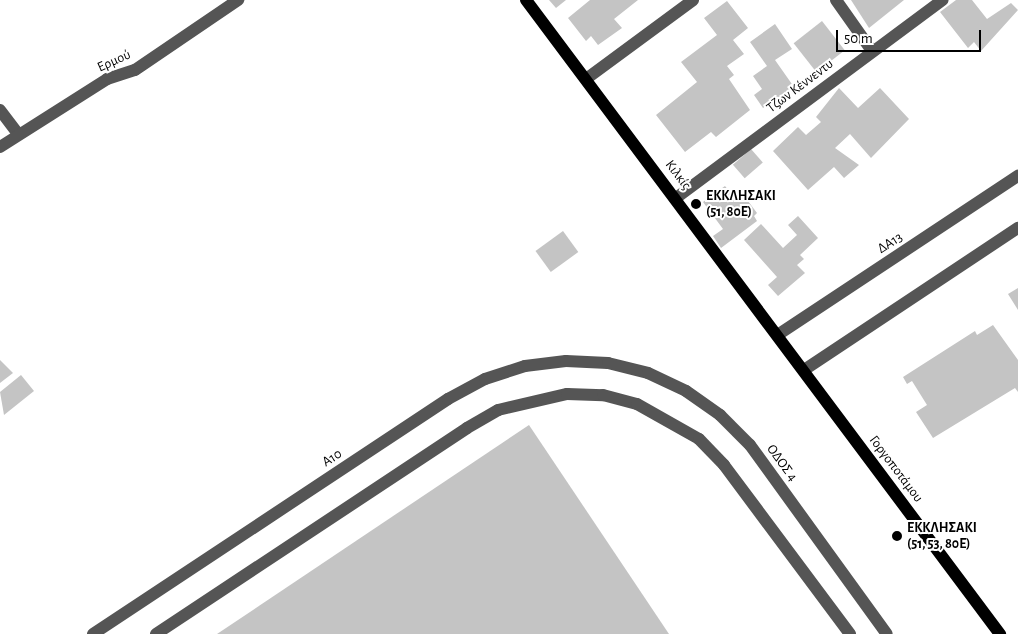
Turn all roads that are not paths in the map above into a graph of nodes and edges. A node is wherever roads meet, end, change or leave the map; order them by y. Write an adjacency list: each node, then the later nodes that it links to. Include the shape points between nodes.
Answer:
1 (238, 0): 9 (street, Ερμού, via 135,70 107,79)
2 (526, 0): 7 (main road, Κιλκίς)
3 (693, 0): 7 (street)
4 (836, 0): 6 (street)
5 (943, 0): 6 (street, Τζων Κέννεντυ)
6 (872, 51): 12 (street, Τζων Κέννεντυ)
7 (586, 79): 12 (main road, Κιλκίς)
8 (0, 110): 9 (street)
9 (18, 134): 10 (street, Ερμού)
10 (0, 147)
11 (1018, 176): 14 (street, ΔΑ13)
12 (676, 198): 14 (main road, Κιλκίς)
13 (1018, 228): 16 (street)
14 (779, 334): 16 (main road, Κιλκίς)
15 (608, 363): 17 (street, Α10, via 533,365 485,379); 20 (street, ΟΔΟΣ 4, via 648,373 686,391 720,415 750,444)
16 (804, 370): 21 (main road, Γοργοποτάμου)
17 (93, 634)
18 (156, 634): 19 (street, via 498,410 567,394 603,395 654,411 699,439 724,465)
19 (850, 634)
20 (888, 634)
21 (1000, 634)

